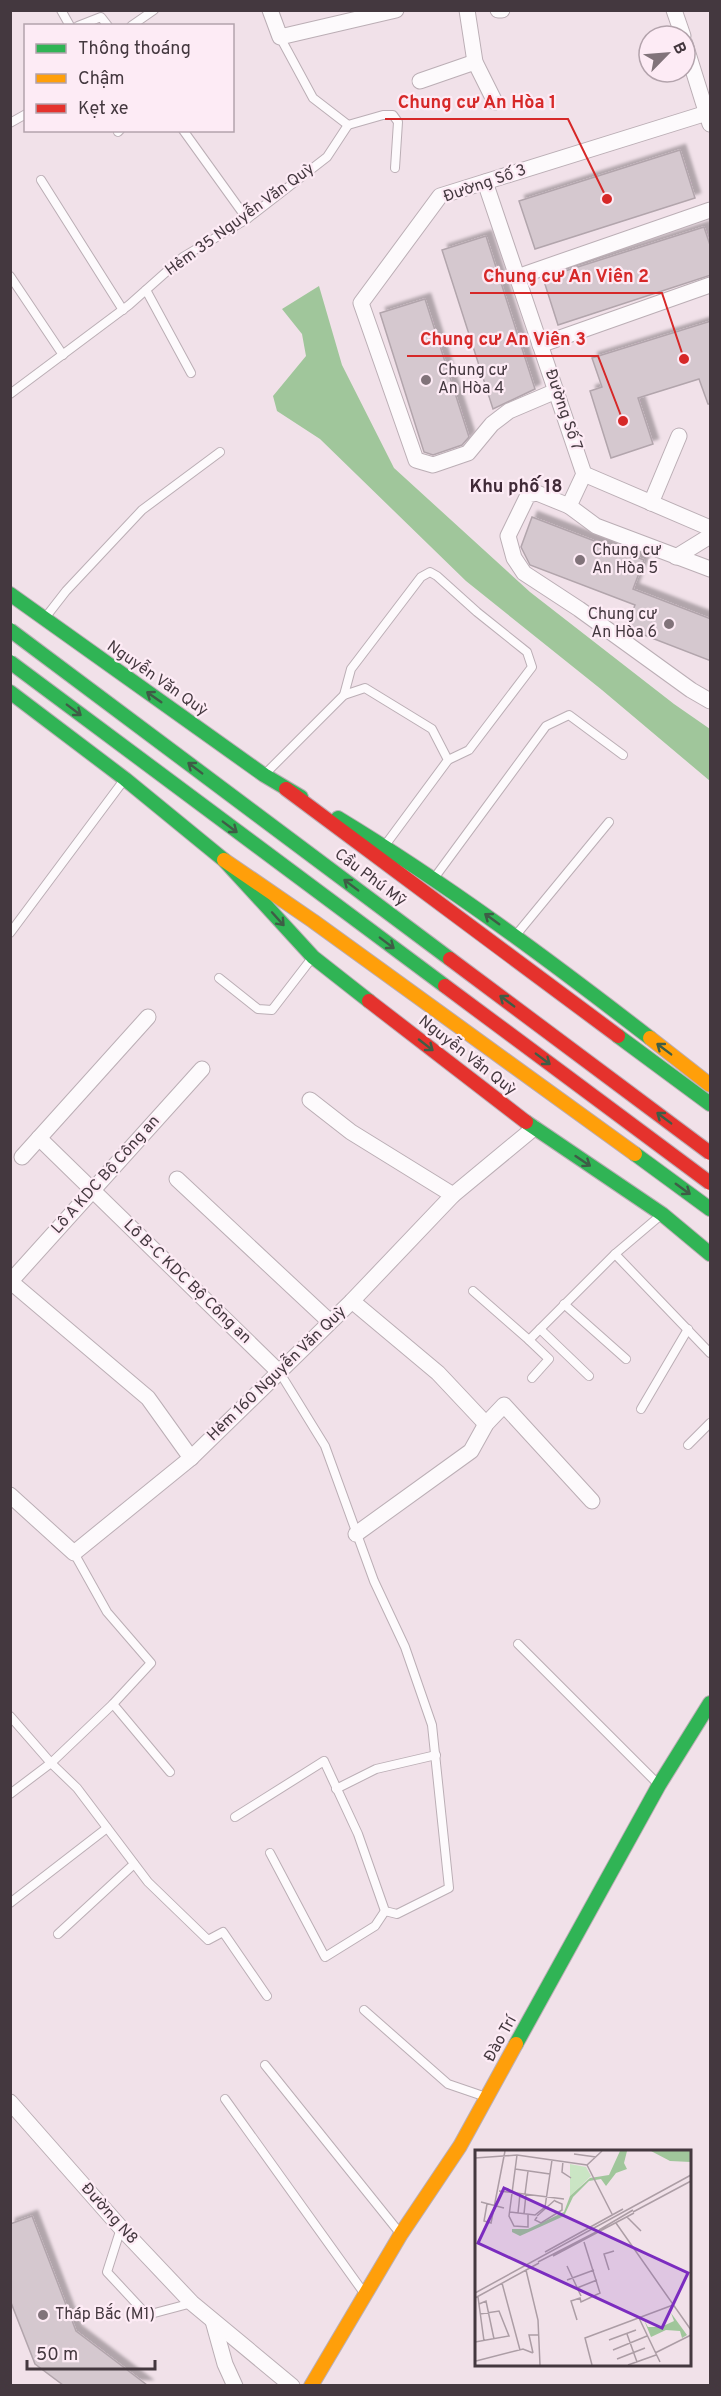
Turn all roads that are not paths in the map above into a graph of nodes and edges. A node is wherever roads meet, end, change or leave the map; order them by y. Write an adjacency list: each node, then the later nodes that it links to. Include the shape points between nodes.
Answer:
1 (61, 10): 6 (lane)
2 (154, 10): 9 (lane)
3 (270, 10): 10 (street)
4 (396, 10): 10 (street)
5 (467, 10): 11 (street)
6 (69, 24)
7 (83, 24): 8 (lane, via 101,16)
8 (107, 24)
9 (134, 24)
10 (280, 37): 18 (lane, via 313,98)
11 (475, 62): 13 (street); 14 (street)
12 (697, 80): 16 (street)
13 (420, 81)
14 (495, 102)
15 (24, 115): 17 (lane)
16 (709, 116): 22 (street, Đường Số 3)
17 (10, 123)
18 (348, 125): 20 (lane, via 393,115 398,122); 24 (lane, Hẻm 35 Nguyễn Văn Quỳ, via 327,157)
19 (184, 132): 24 (lane)
20 (395, 168)
21 (41, 180): 29 (lane)
22 (485, 182): 26 (street, Đường Số 7); 33 (street, Đường Số 3, via 440,196 361,303 416,460 433,465 468,453 492,424 509,411)
23 (711, 210): 26 (street)
24 (247, 219): 28 (lane, Hẻm 35 Nguyễn Văn Quỳ, via 183,257)
25 (10, 276): 31 (lane)
26 (517, 277): 30 (street, Đường Số 7)
27 (711, 285): 30 (street)
28 (146, 291): 29 (lane, Hẻm 35 Nguyễn Văn Quỳ); 32 (lane)
29 (123, 310): 31 (lane, Hẻm 35 Nguyễn Văn Quỳ)
30 (540, 345): 33 (street, Đường Số 7)
31 (63, 355): 34 (lane, Hẻm 35 Nguyễn Văn Quỳ)
32 (191, 372)
33 (556, 391): 37 (street, Đường Số 7)
34 (10, 394)
35 (679, 435): 38 (street)
36 (220, 452): 45 (lane, via 142,510)
37 (584, 474): 38 (street, Đường Số 7); 39 (street)
38 (651, 503): 40 (street, Đường Số 7)
39 (569, 506): 42 (street, via 596,525); 51 (street, via 537,493 528,495 508,536 524,573)
40 (711, 528)
41 (711, 536): 42 (street)
42 (676, 557): 43 (street)
43 (711, 569)
44 (10, 594): 45 (main road, Nguyễn Văn Quỳ)
45 (44, 619): 47 (main road, Nguyễn Văn Quỳ)
46 (10, 630): 74 (main road, Cầu Phú Mỹ, one-way to 46, bridge)
47 (85, 648): 52 (main road); 55 (main road, Nguyễn Văn Quỳ, one-way to 47)
48 (10, 662): 77 (main road, one-way to 77, bridge)
49 (10, 692): 52 (main road, Nguyễn Văn Quỳ)
50 (344, 695): 54 (lane, via 365,688 432,729); 54 (lane, via 351,669 421,577 430,572 437,576 527,652 532,667 469,750); 55 (lane)
51 (711, 701)
52 (39, 713): 56 (main road, Nguyễn Văn Quỳ)
53 (623, 755): 62 (lane, via 569,715 546,726)
54 (448, 760): 59 (lane)
55 (264, 775): 57 (main road, Nguyễn Văn Quỳ)
56 (125, 779): 61 (main road, Nguyễn Văn Quỳ); 63 (lane)
57 (286, 789): 59 (main road, Nguyễn Văn Quỳ); 60 (main road, Nguyễn Văn Quỳ)
58 (609, 822): 64 (lane)
59 (385, 846): 62 (main road, Nguyễn Văn Quỳ)
60 (368, 852): 71 (main road, Cầu Phú Mỹ)
61 (224, 860): 65 (main road, Nguyễn Văn Quỳ, one-way to 65); 80 (main road, Nguyễn Văn Quỳ, one-way to 80)
62 (435, 878): 64 (main road, Nguyễn Văn Quỳ, one-way to 62)
63 (10, 933)
64 (515, 936): 69 (main road, Nguyễn Văn Quỳ, one-way to 64)
65 (313, 957): 66 (lane, via 272,1010 258,1009); 72 (main road, Nguyễn Văn Quỳ, one-way to 72)
66 (219, 978)
67 (148, 1017): 73 (street)
68 (202, 1069): 78 (street, Lô A KDC Bộ Công an)
69 (711, 1085)
70 (310, 1100): 79 (street, via 351,1132)
71 (711, 1104)
72 (534, 1128): 79 (street, Hẻm 160 Nguyễn Văn Quỳ); 81 (main road, Nguyễn Văn Quỳ, one-way to 81)
73 (39, 1138): 75 (street); 78 (street, Lô B-C KDC Bộ Công an)
74 (711, 1153)
75 (22, 1157)
76 (177, 1179): 88 (street)
77 (711, 1183)
78 (93, 1190): 84 (street, Lô A KDC Bộ Công an); 94 (street, Lô B-C KDC Bộ Công an)
79 (453, 1195): 86 (street, Hẻm 160 Nguyễn Văn Quỳ)
80 (711, 1209)
81 (662, 1214): 82 (lane); 83 (main road, Nguyễn Văn Quỳ)
82 (615, 1254): 87 (lane); 90 (lane)
83 (711, 1254)
84 (11, 1282): 101 (street, via 148,1398)
85 (472, 1291): 91 (lane)
86 (352, 1301): 88 (street, Hẻm 160 Nguyễn Văn Quỳ); 99 (street, via 438,1373)
87 (564, 1304): 89 (lane); 93 (lane)
88 (329, 1321): 94 (street, Hẻm 160 Nguyễn Văn Quỳ)
89 (540, 1329): 91 (lane); 95 (lane)
90 (688, 1329): 92 (lane); 97 (lane)
91 (529, 1340): 96 (lane, via 549,1359)
92 (711, 1353)
93 (626, 1359)
94 (280, 1373): 101 (street, Hẻm 160 Nguyễn Văn Quỳ); 104 (lane, via 325,1446)
95 (590, 1376)
96 (532, 1378)
97 (641, 1409)
98 (711, 1423): 100 (lane)
99 (486, 1424): 103 (street, via 504,1405); 104 (street, via 471,1451)
100 (688, 1445)
101 (191, 1458): 105 (street, Hẻm 160 Nguyễn Văn Quỳ)
102 (10, 1495): 105 (street)
103 (592, 1501)
104 (356, 1534): 110 (lane, via 405,1647 429,1714)
105 (74, 1553): 108 (lane, via 107,1612 151,1663)
106 (518, 1644): 113 (lane)
107 (711, 1702): 113 (main road, Đào Trí)
108 (113, 1704): 111 (lane); 112 (lane)
109 (10, 1716): 111 (lane)
110 (436, 1755): 114 (lane, via 376,1769); 121 (lane, via 449,1888 397,1914)
111 (51, 1763): 115 (lane); 117 (lane, via 77,1788)
112 (171, 1772)
113 (659, 1785): 126 (main road, Đào Trí)
114 (336, 1789): 116 (lane, via 324,1761); 121 (lane, via 358,1834)
115 (10, 1794)
116 (235, 1817)
117 (107, 1828): 119 (lane); 120 (lane)
118 (270, 1853): 121 (lane, via 325,1957 375,1926)
119 (134, 1864): 122 (lane); 123 (lane, via 208,1940 223,1932)
120 (10, 1903)
121 (385, 1911)
122 (57, 1934)
123 (267, 1996)
124 (364, 2010): 126 (lane, via 448,2084)
125 (265, 2065): 130 (lane)
126 (488, 2097): 130 (main road, Đào Trí)
127 (225, 2100): 131 (lane)
128 (10, 2102): 129 (street, Đường N8)
129 (121, 2228): 132 (street, Đường N8); 132 (lane, via 107,2272 147,2315)
130 (401, 2234): 131 (main road, Đào Trí)
131 (364, 2293): 136 (main road, Đào Trí)
132 (192, 2303): 133 (street, Đường N8)
133 (213, 2321): 134 (street); 135 (street, Đường N8)
134 (235, 2385)
135 (292, 2385)
136 (311, 2385)

